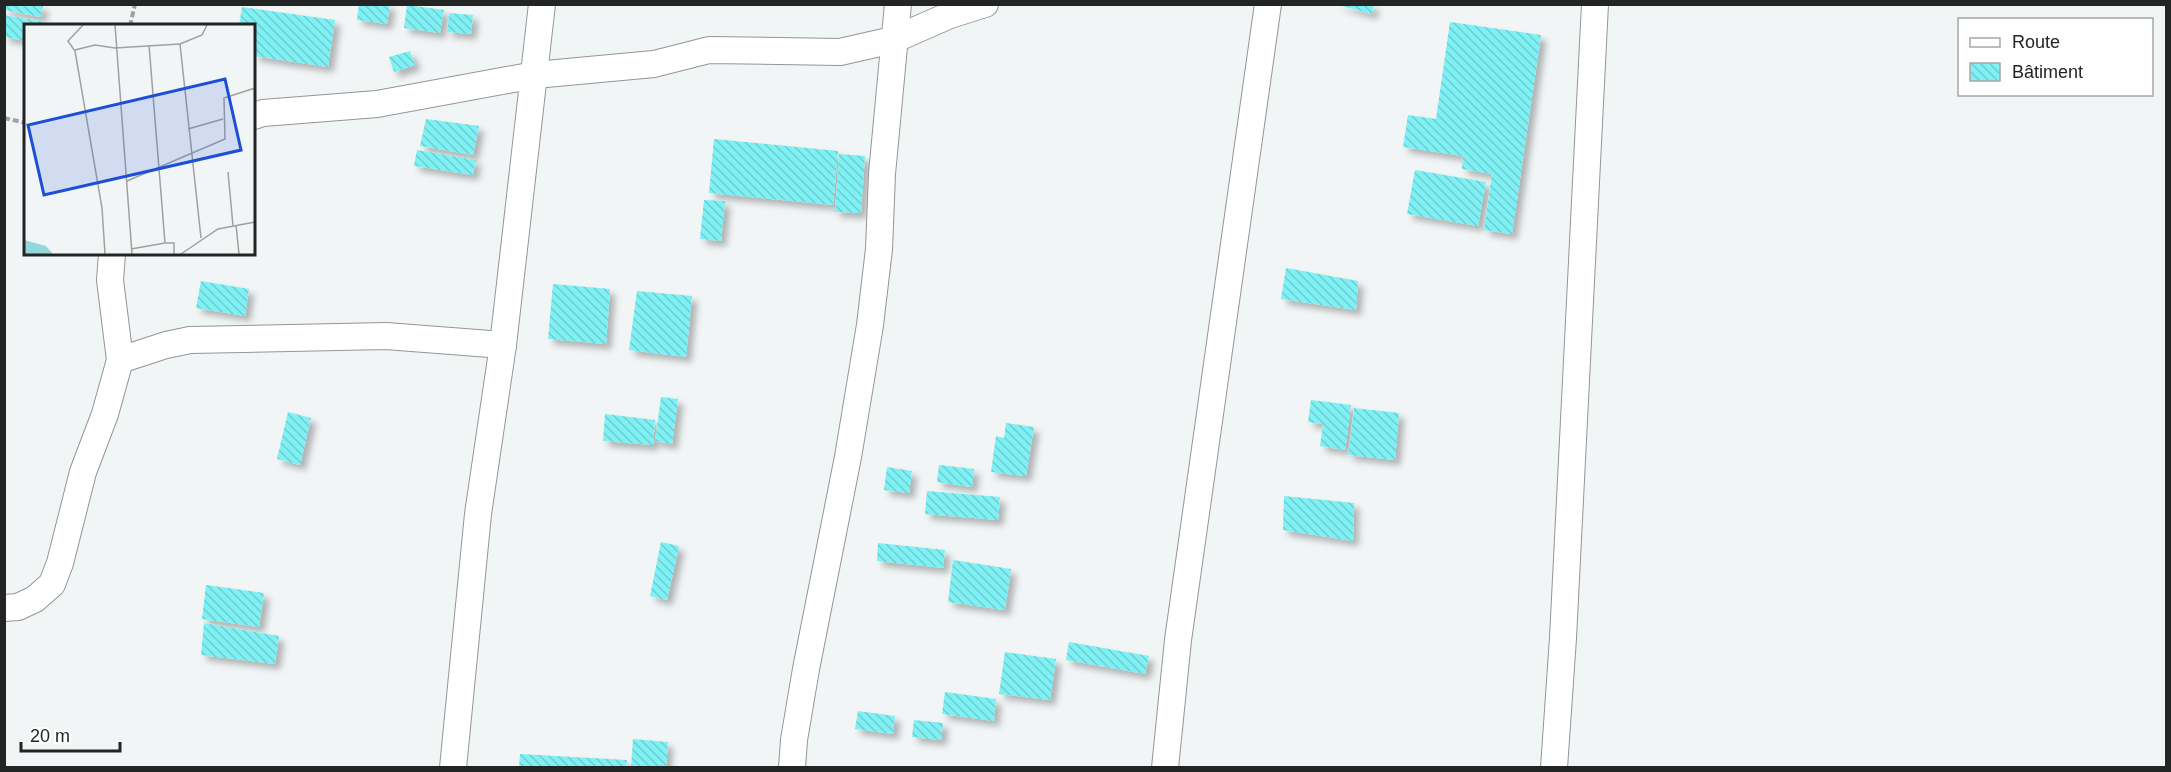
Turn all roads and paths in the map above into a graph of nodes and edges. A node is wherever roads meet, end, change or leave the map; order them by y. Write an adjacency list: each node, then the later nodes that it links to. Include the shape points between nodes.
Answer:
1 (135, 4): 7 (path)
2 (542, 4): 9 (street)
3 (898, 4): 8 (street)
4 (985, 4): 8 (street)
5 (1268, 4): 19 (street, via 1178,640)
6 (1595, 4): 20 (street)
7 (130, 24)
8 (893, 40): 9 (street, via 840,52 709,50 654,63); 18 (street, via 870,326 802,693)
9 (535, 75): 10 (street, via 377,104); 14 (street)
10 (255, 116)
11 (4, 118): 12 (path)
12 (24, 123)
13 (112, 255): 15 (street, via 110,280)
14 (503, 345): 15 (street, via 386,336 201,340 166,345); 17 (street, via 478,514)
15 (120, 360): 16 (street, via 52,584 36,599)
16 (4, 608)
17 (453, 768)
18 (792, 768)
19 (1165, 768)
20 (1554, 768)

